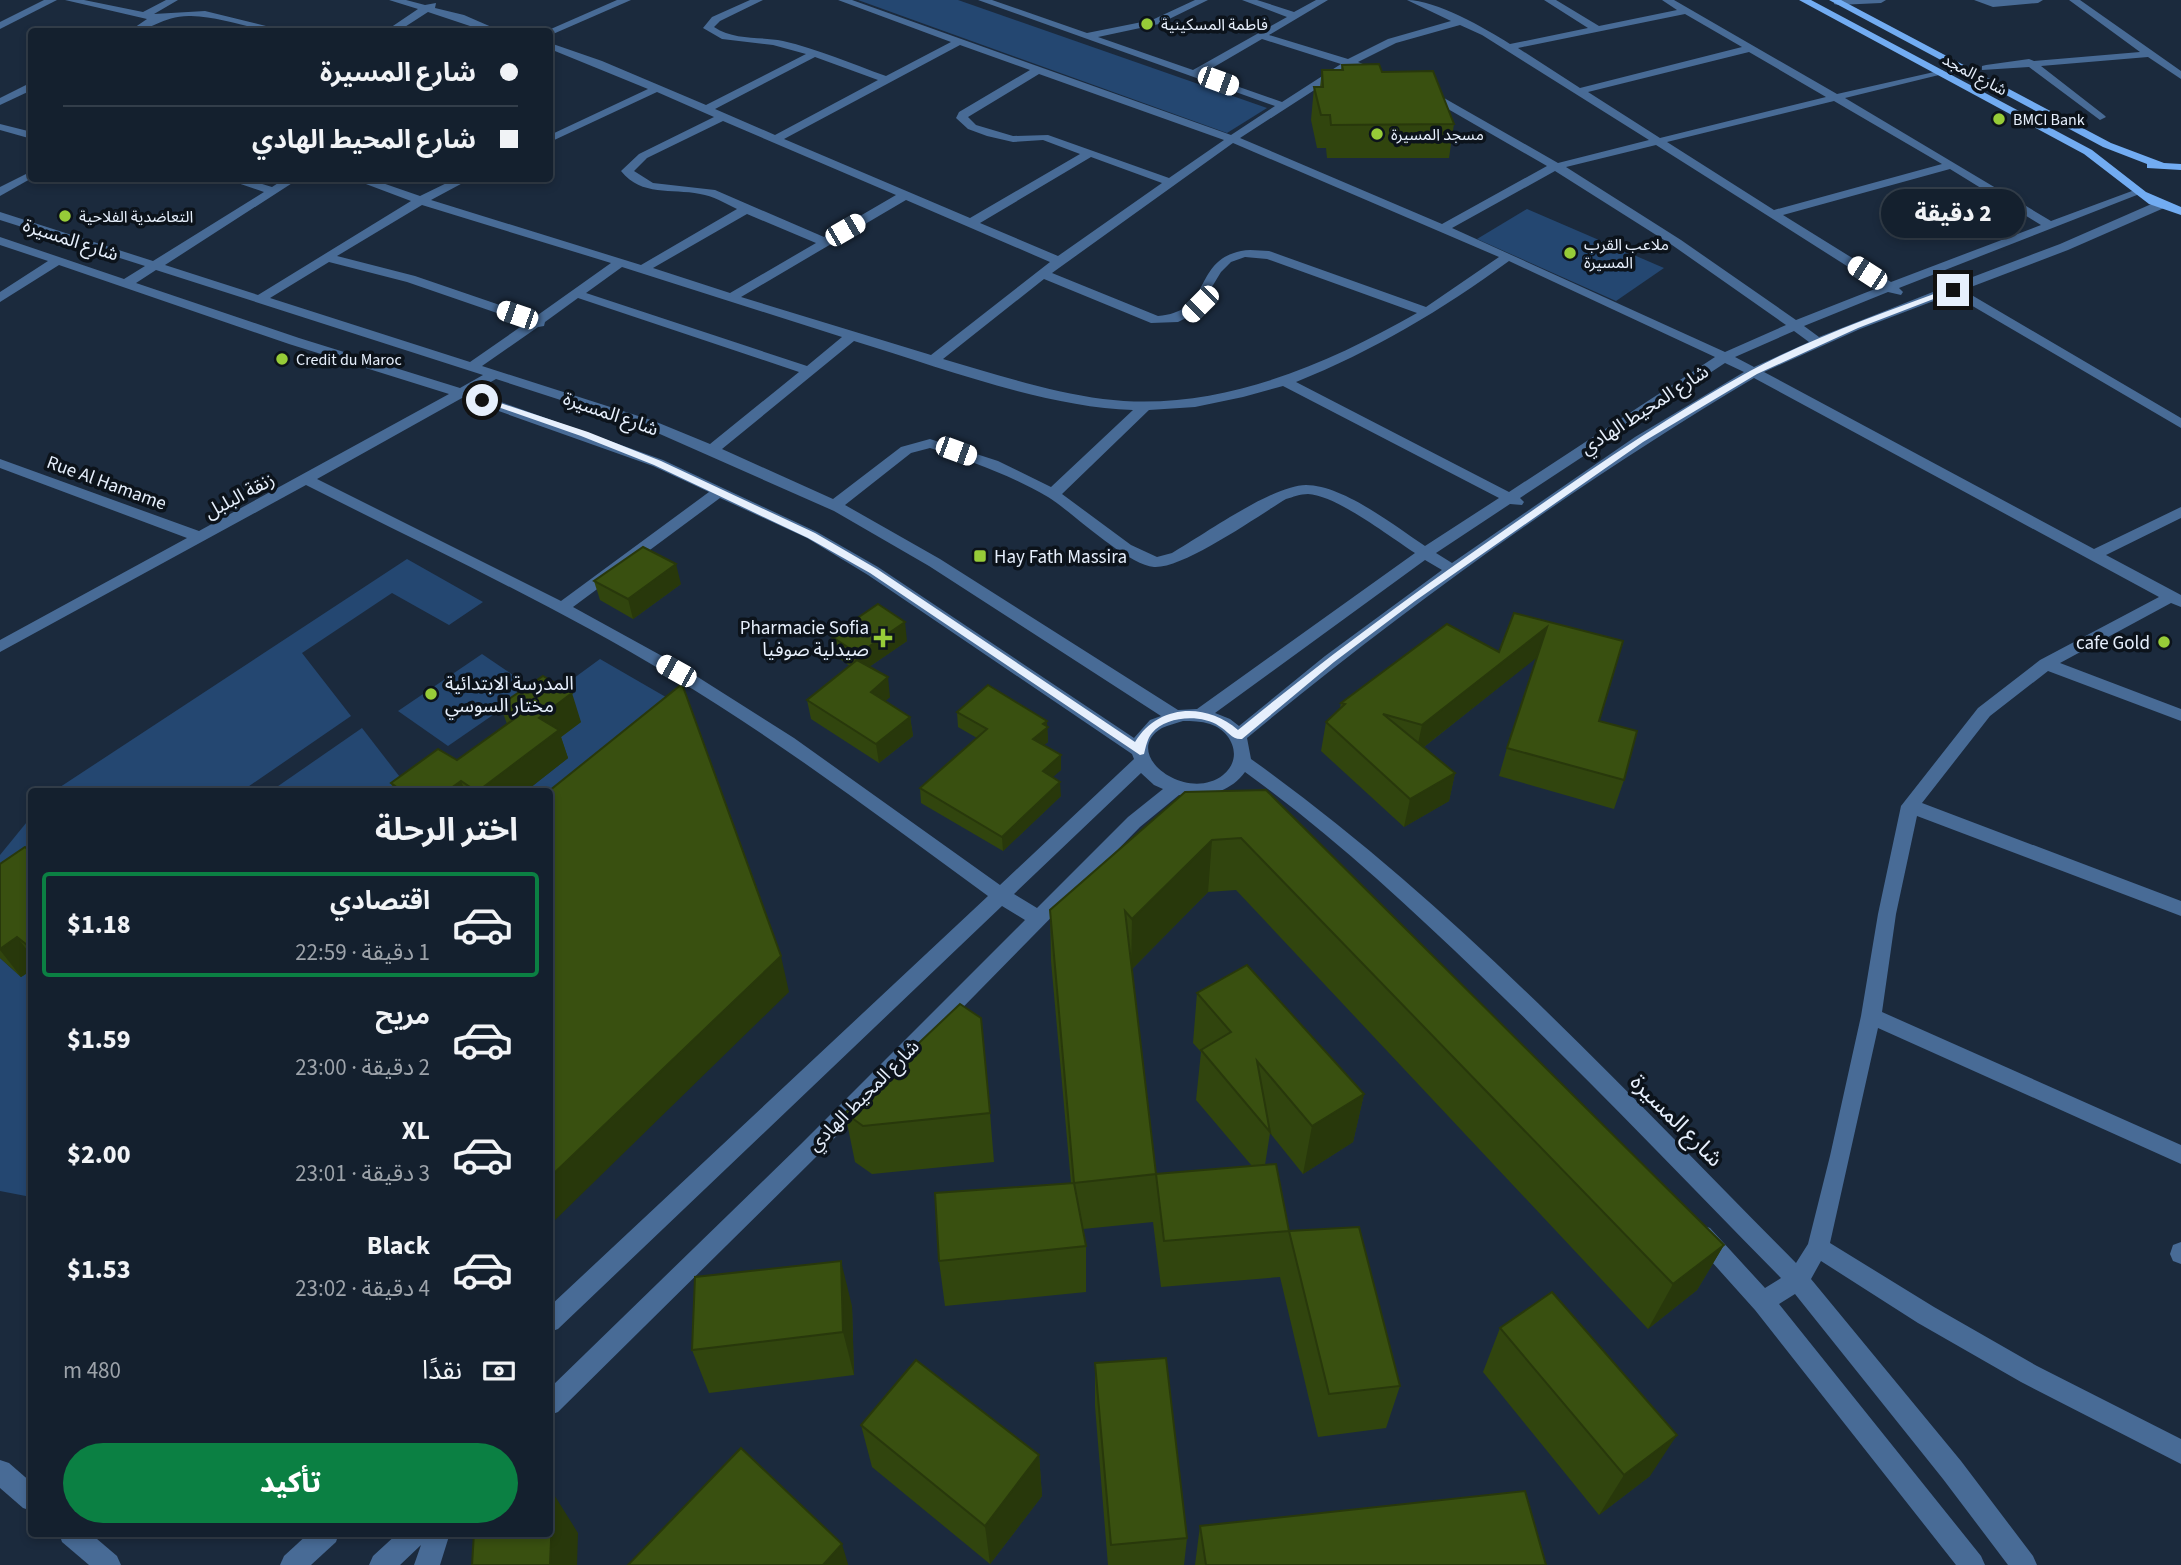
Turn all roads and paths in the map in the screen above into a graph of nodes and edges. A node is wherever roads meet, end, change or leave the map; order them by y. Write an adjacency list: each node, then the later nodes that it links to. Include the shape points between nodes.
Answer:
1 (52, 0): 29 (street)
2 (70, 0): 25 (street)
3 (173, 0): 25 (street)
4 (394, 0): 24 (street)
5 (441, 0): 24 (street)
6 (626, 0): 35 (street)
7 (758, 0): 42 (street, via 716,19 708,28 740,41 774,42)
8 (843, 0): 38 (street)
9 (983, 0): 36 (street)
10 (1203, 0): 36 (street, via 1155,22)
11 (1247, 0): 26 (street)
12 (1323, 0): 26 (street)
13 (1412, 0): 28 (street)
14 (1549, 0): 34 (street)
15 (1804, 0): 48 (main road, شارع المجد)
16 (1881, 0): 21 (street)
17 (1979, 0): 18 (street, via 1993,4)
18 (2038, 0)
19 (2074, 0): 43 (street)
20 (1836, 1): 21 (street); 71 (main road, شارع المجد, via 2107,145)
21 (1864, 1)
22 (1670, 2): 23 (street)
23 (1688, 6): 34 (street); 41 (street)
24 (427, 8): 32 (street); 33 (street)
25 (144, 16): 27 (street)
26 (1295, 16): 37 (street)
27 (157, 18): 30 (street); 31 (street, via 211,15)
28 (1463, 21): 40 (street); 45 (street, via 1392,41)
29 (2, 23)
30 (139, 28)
31 (268, 28)
32 (395, 28)
33 (488, 28)
34 (1597, 29): 40 (street)
35 (553, 30)
36 (1087, 36): 49 (street)
37 (1261, 36): 45 (street); 49 (street)
38 (960, 41): 47 (street); 52 (street)
39 (553, 47): 55 (street)
40 (1508, 47): 56 (street)
41 (1752, 48): 56 (street); 57 (street)
42 (814, 54): 52 (street); 60 (street)
43 (2151, 54): 44 (street); 51 (street)
44 (2029, 62): 46 (street); 61 (street)
45 (1349, 63): 50 (street); 59 (street)
46 (1986, 68)
47 (1040, 69): 66 (street); 69 (street, via 962,118 972,127 1004,138 1044,137)
48 (1939, 72): 57 (street); 75 (main road, شارع المجد, via 2088,152)
49 (1196, 73): 59 (street)
50 (1384, 75)
51 (2181, 76)
52 (887, 80): 67 (street)
53 (28, 87): 58 (street)
54 (1415, 87): 72 (street)
55 (656, 89): 60 (street); 65 (street)
56 (1580, 91): 68 (street)
57 (1833, 97): 68 (street); 70 (street)
58 (0, 102)
59 (1284, 106): 66 (street)
60 (705, 110): 62 (street)
61 (2101, 117)
62 (720, 118): 67 (street); 87 (street, via 643,156 627,171 645,185 699,190)
63 (0, 127): 64 (street)
64 (28, 135)
65 (553, 138)
66 (1232, 139): 80 (street); 93 (street)
67 (773, 140): 84 (street)
68 (1658, 141): 72 (street); 89 (street)
69 (1090, 153): 80 (street); 91 (street)
70 (1952, 165): 89 (street); 92 (street)
71 (2160, 165): 73 (main road); 75 (main road, via 2134,169)
72 (1554, 167): 93 (street); 115 (street)
73 (2181, 167)
74 (28, 176): 81 (street)
75 (2127, 180): 83 (main road, شارع المجد)
76 (241, 182): 82 (street)
77 (289, 182): 82 (street)
78 (366, 182): 85 (street)
79 (459, 182): 85 (street)
80 (1170, 182): 99 (street)
81 (0, 192)
82 (275, 192): 101 (street)
83 (2136, 193): 86 (main road); 92 (street, شارع المحيط الهادي)
84 (907, 194): 91 (street); 95 (street)
85 (420, 201): 97 (street); 100 (street)
86 (2160, 205): 88 (main road); 107 (street, شارع المحيط الهادي)
87 (746, 209): 95 (street); 102 (street)
88 (2181, 211)
89 (1775, 213): 106 (street)
90 (0, 216): 101 (street, شارع المسيرة)
91 (972, 222): 99 (street)
92 (2051, 226): 104 (street, شارع المحيط الهادي)
93 (1443, 228): 96 (street)
94 (0, 241): 98 (street, شارع المسيرة)
95 (825, 242): 110 (street)
96 (1508, 256): 113 (street, via 1458,295); 118 (street)
97 (325, 257): 111 (street); 114 (street, via 411,279)
98 (57, 261): 105 (street, شارع المسيرة); 109 (street)
99 (1059, 261): 103 (street)
100 (621, 262): 102 (street); 108 (street)
101 (154, 265): 105 (street); 111 (street, شارع المسيرة)
102 (643, 269): 110 (street)
103 (1043, 274): 113 (street, via 1156,320 1172,322 1200,304 1214,270 1247,251); 119 (street)
104 (1928, 274): 106 (street, شارع المحيط الهادي); 107 (street)
105 (125, 284): 125 (street, شارع المسيرة)
106 (1890, 288): 112 (street); 115 (street, شارع المحيط الهادي)
107 (1953, 290): 112 (street, شارع المحيط الهادي); 127 (street)
108 (578, 294): 114 (street); 121 (street)
109 (0, 298)
110 (730, 298): 116 (street)
111 (258, 300): 120 (street, شارع المسيرة)
112 (1915, 303): 117 (street, شارع المحيط الهادي)
113 (1427, 312): 124 (street, via 1331,363)
114 (538, 323): 120 (street)
115 (1795, 325): 117 (street); 118 (street, شارع المحيط الهادي)
116 (852, 336): 119 (street); 121 (street)
117 (1818, 343): 122 (street, شارع المحيط الهادي)
118 (1725, 357): 122 (street); 133 (street, شارع المحيط الهادي)
119 (933, 360): 126 (street, via 1058,395)
120 (471, 368): 123 (street, شارع المسيرة)
121 (809, 371): 128 (street)
122 (1754, 372): 135 (street, شارع المحيط الهادي, via 1640,440); 139 (street)
123 (494, 375): 125 (street, زنقة البلبل); 128 (street, شارع المسيرة, via 649,424)
124 (1284, 381): 126 (street, via 1203,400); 133 (street)
125 (464, 394): 130 (street, زنقة البلبل); 131 (street, شارع المسيرة, via 585,434)
126 (1145, 406): 132 (street)
127 (2181, 424)
128 (712, 450): 134 (street, شارع المسيرة)
129 (0, 463): 137 (street, Rue Al Hamame)
130 (308, 480): 137 (street, زنقة البلبل); 142 (street)
131 (720, 491): 142 (street); 149 (street, شارع المسيرة, via 873,571)
132 (1053, 494): 134 (street, via 993,464 923,443 906,450); 138 (street, via 1126,548 1155,562 1177,557 1296,490 1326,494)
133 (1508, 497): 135 (street); 138 (street, شارع المحيط الهادي)
134 (835, 505): 147 (street, شارع المسيرة, via 902,542)
135 (1536, 511): 140 (street, شارع المحيط الهادي)
136 (2181, 512): 139 (street)
137 (200, 537): 143 (street, زنقة البلبل)
138 (1424, 554): 140 (street); 145 (street, شارع المحيط الهادي)
139 (2095, 555): 141 (street)
140 (1452, 570): 148 (street, شارع المحيط الهادي)
141 (2176, 599): 144 (street)
142 (562, 608): 155 (street, via 676,671 788,742)
143 (0, 647)
144 (2046, 664): 146 (street); 154 (street, via 1984,712)
145 (1200, 715): 147 (street); 148 (street, via 1223,723)
146 (2181, 715)
147 (1174, 716): 149 (street, via 1149,729 1141,743)
148 (1238, 736): 150 (street)
149 (1141, 757): 151 (street, via 1152,775); 155 (street)
150 (1243, 762): 152 (street, via 1232,777); 162 (street, شارع المسيرة, via 1306,807 1413,898)
151 (1176, 788): 152 (street); 157 (street, شارع المحيط الهادي, via 1134,822)
152 (1213, 788): 153 (street)
153 (1235, 802)
154 (1910, 806): 156 (street); 158 (street)
155 (1000, 895): 157 (street); 164 (street)
156 (2181, 909)
157 (1037, 918): 165 (street, شارع المحيط الهادي)
158 (1871, 1016): 159 (street); 161 (street)
159 (2181, 1155)
160 (1689, 1220): 163 (street)
161 (1818, 1247): 162 (street); 166 (street, via 2017,1368)
162 (1798, 1280): 163 (street); 178 (street, شارع المسيرة)
163 (1763, 1302): 177 (street)
164 (553, 1318)
165 (553, 1401)
166 (2181, 1452)
167 (0, 1472): 168 (street)
168 (28, 1496)
169 (76, 1537): 173 (street)
170 (323, 1537): 174 (street)
171 (412, 1537): 175 (street)
172 (437, 1537): 176 (street)
173 (108, 1565)
174 (293, 1565)
175 (382, 1565)
176 (427, 1565)
177 (1972, 1565)
178 (2024, 1565)

